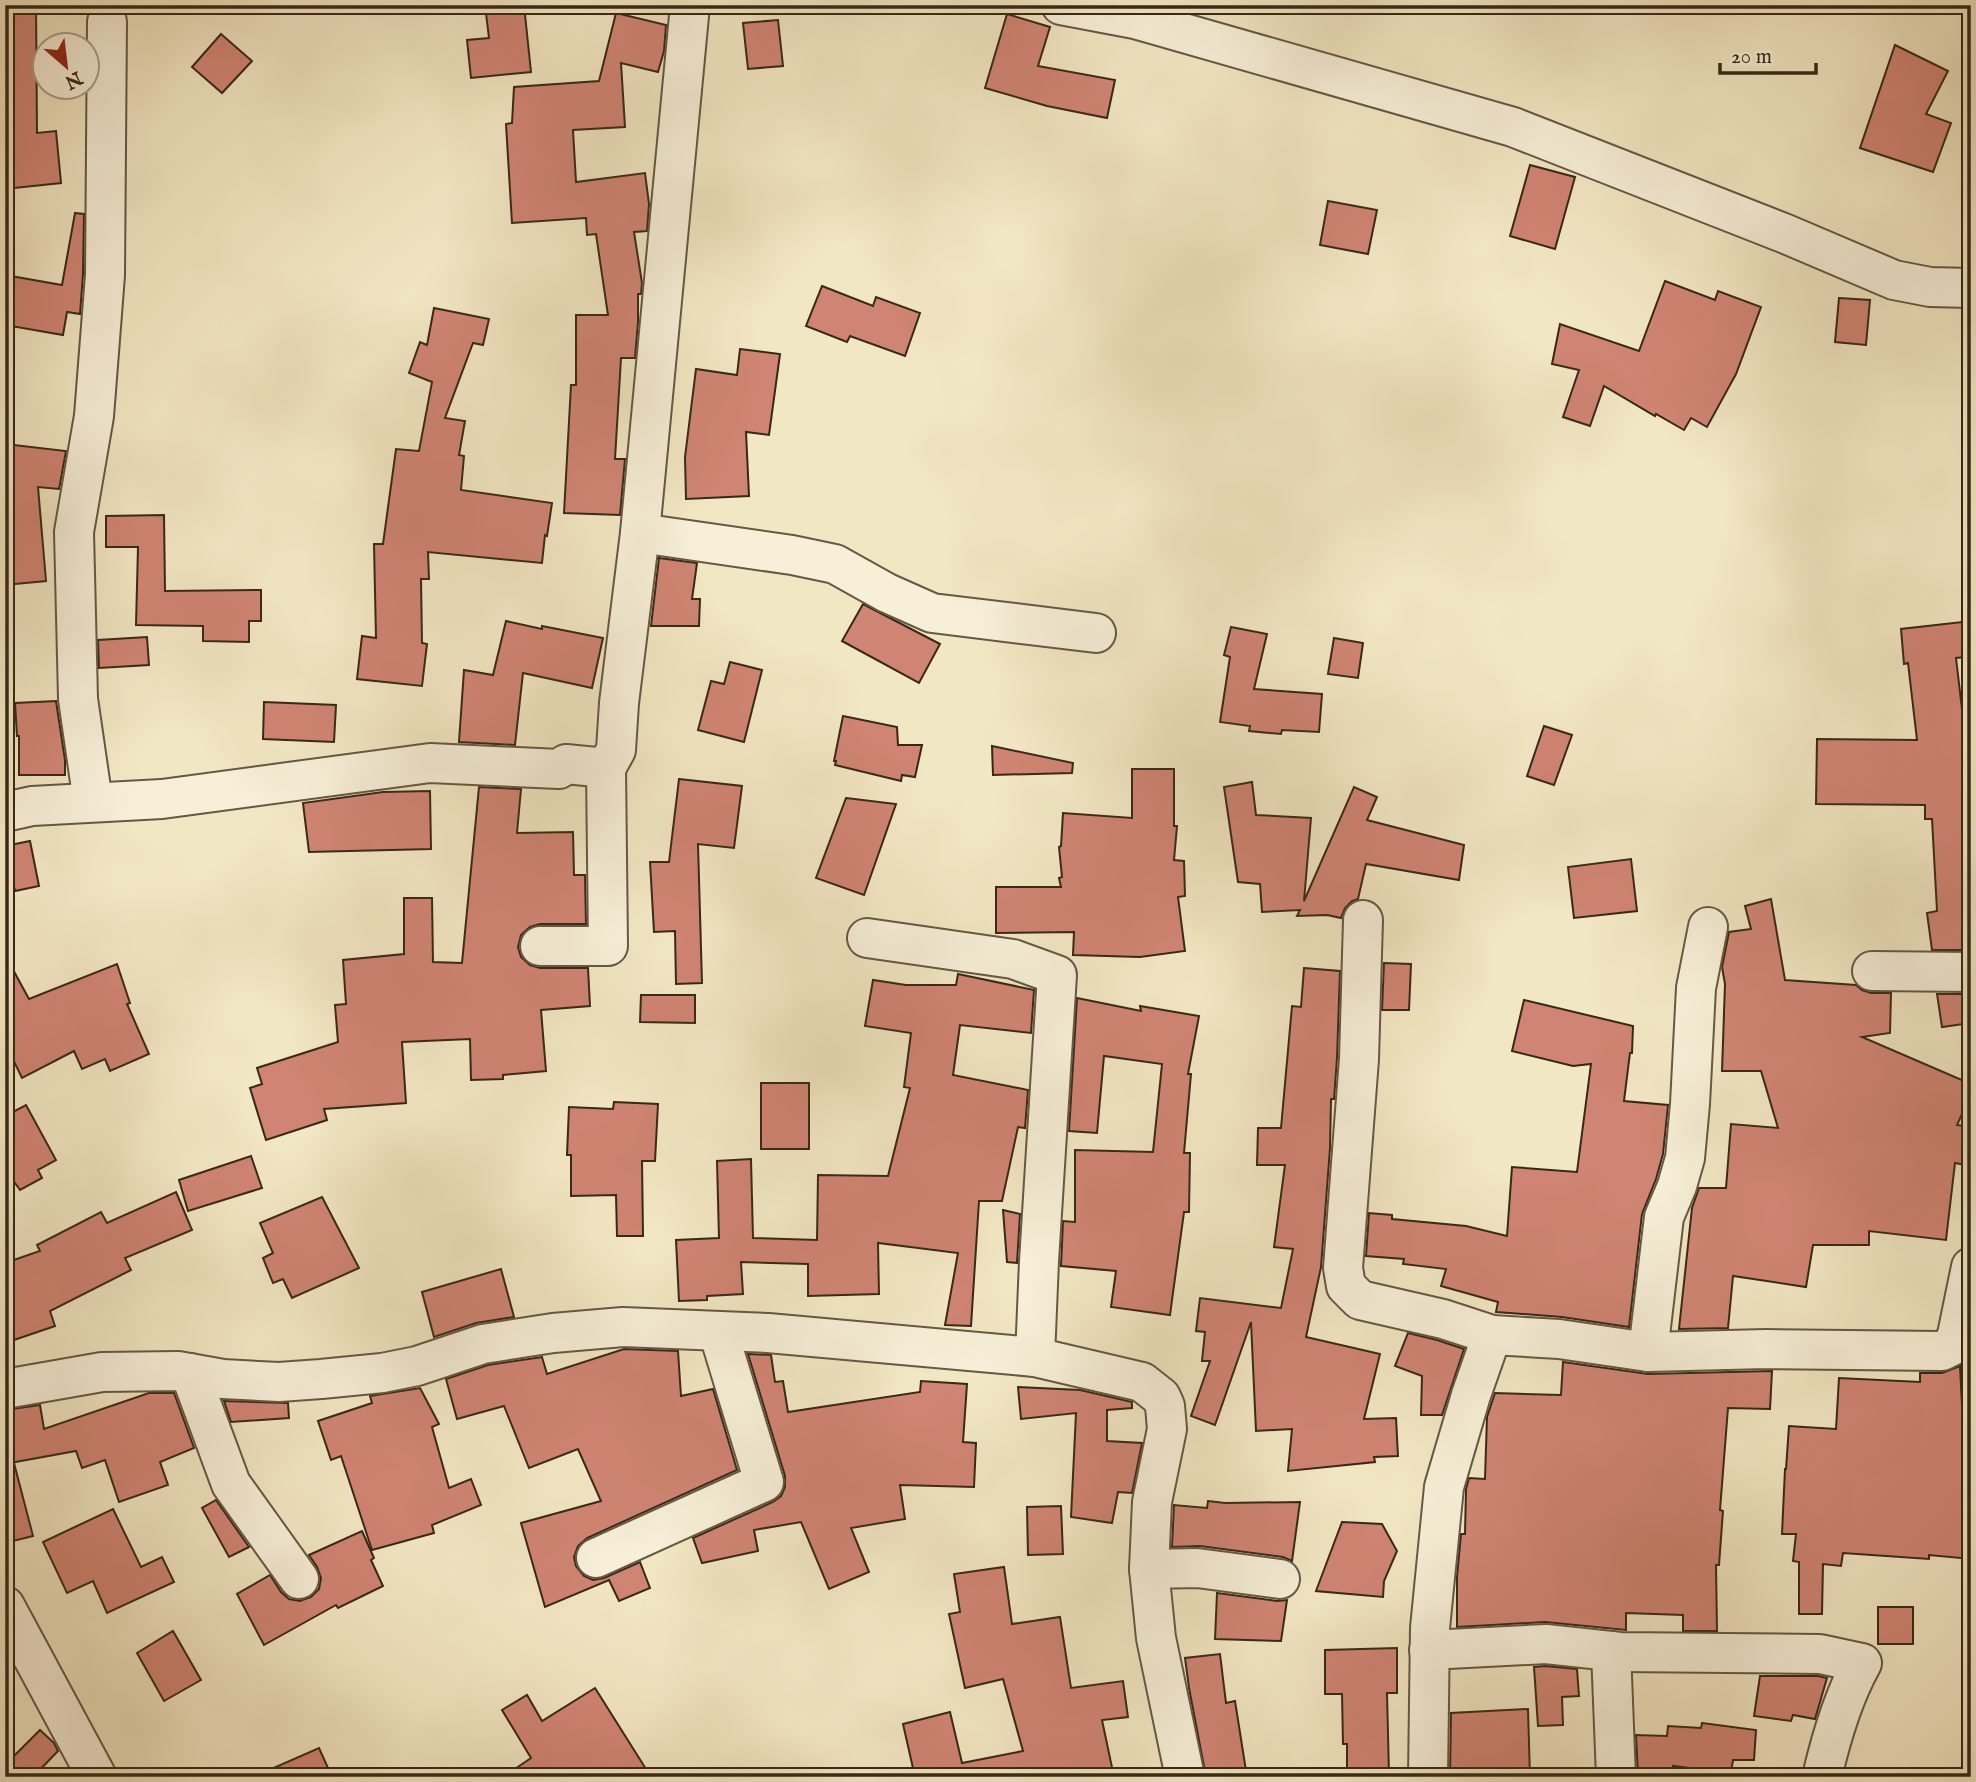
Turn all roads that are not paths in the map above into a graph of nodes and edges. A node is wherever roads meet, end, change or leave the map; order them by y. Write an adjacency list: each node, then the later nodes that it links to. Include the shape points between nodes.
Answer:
1 (690, 5): 5 (street)
2 (1061, 5): 4 (street, via 1135,19 1513,127 1894,280)
3 (107, 22): 8 (street, via 105,275 94,416 74,532 78,699)
4 (1971, 288)
5 (640, 533): 6 (street, via 835,564 932,613); 7 (street, via 616,750)
6 (1096, 633)
7 (606, 768): 8 (street, via 430,763 162,799); 13 (street, via 608,946)
8 (93, 802): 9 (street)
9 (5, 812)
10 (1363, 920): 18 (street, via 1360,1059 1343,1268 1346,1286 1360,1300)
11 (1708, 927): 19 (street, via 1696,988 1685,1158 1664,1217)
12 (867, 938): 20 (street, via 1013,959 1057,975)
13 (540, 946)
14 (1872, 971): 15 (street)
15 (1971, 972)
16 (1971, 1267): 19 (street, via 1956,1335 1951,1346 1941,1351)
17 (718, 1331): 20 (street); 21 (street, via 623,1327 553,1333 483,1344 382,1373 321,1379 279,1382); 23 (street, via 764,1482)
18 (1492, 1335): 19 (street); 28 (street, via 1444,1487)
19 (1648, 1352)
20 (1035, 1357): 24 (street, via 1142,1382 1161,1397 1167,1429 1152,1502)
21 (190, 1373): 22 (street, via 102,1372); 26 (street, via 231,1484)
22 (5, 1389)
23 (596, 1558)
24 (1149, 1569): 25 (street, via 1197,1568); 31 (street, via 1156,1638)
25 (1280, 1579)
26 (299, 1580)
27 (5, 1606): 30 (street)
28 (1429, 1650): 29 (street, via 1546,1644); 32 (street)
29 (1611, 1651): 33 (street); 34 (street, via 1820,1654 1862,1662)
30 (97, 1777)
31 (1185, 1777)
32 (1428, 1777)
33 (1616, 1777)
34 (1822, 1777)

